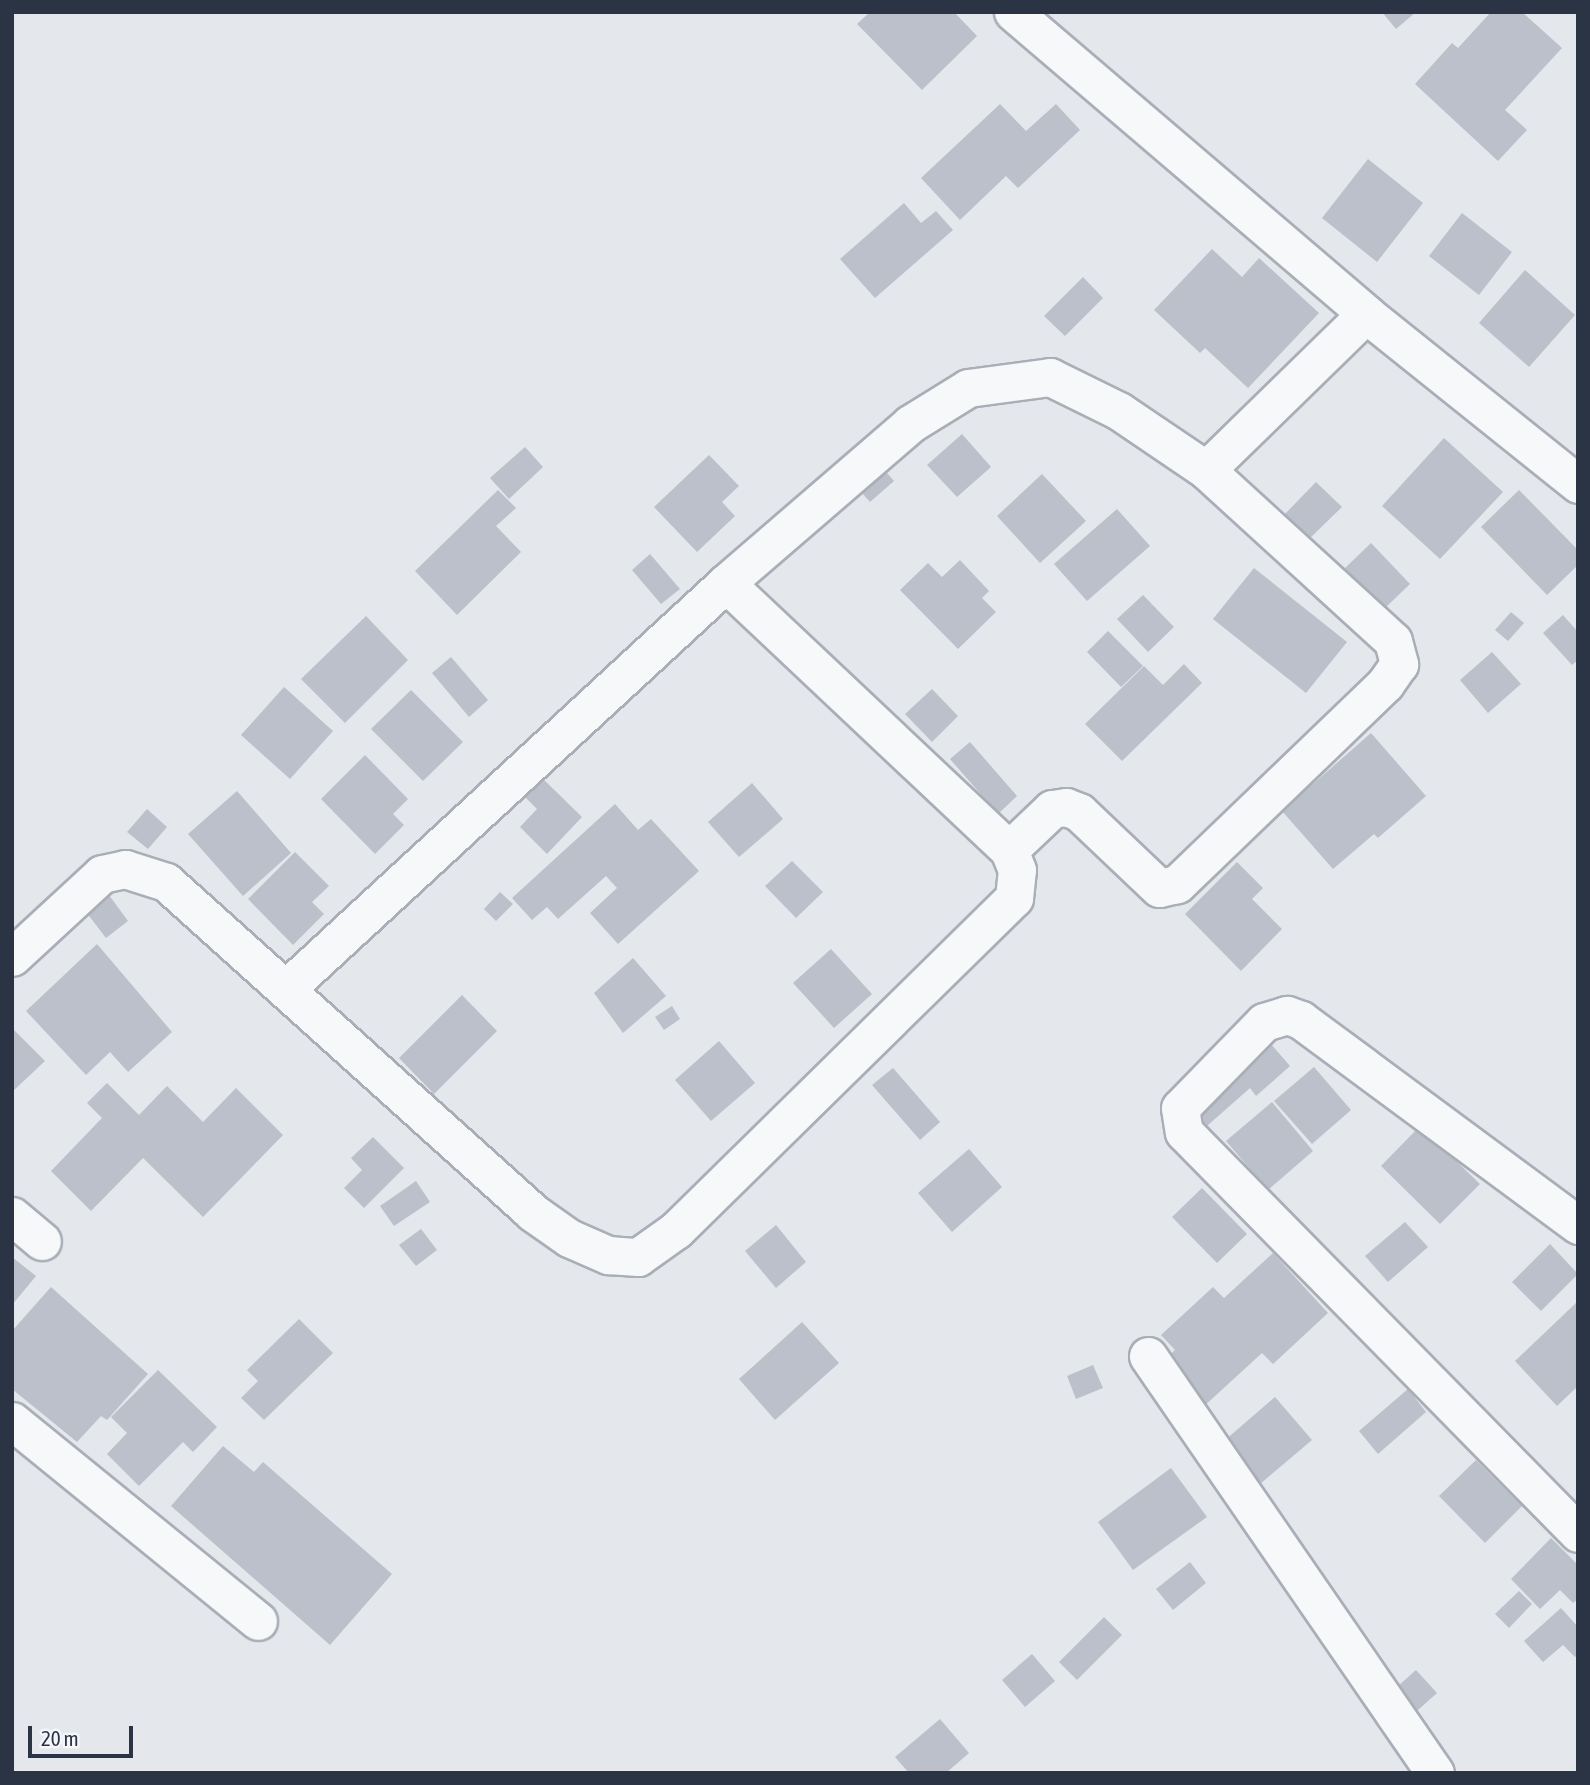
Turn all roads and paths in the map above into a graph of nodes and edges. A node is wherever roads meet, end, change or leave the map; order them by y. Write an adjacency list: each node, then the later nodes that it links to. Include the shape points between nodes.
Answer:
1 (1016, 13): 2 (street)
2 (1366, 314): 3 (street); 4 (street)
3 (1206, 470): 5 (street, via 1119,411 1050,377 968,388 910,424); 6 (street, via 1393,641 1399,664 1385,684 1177,884 1159,888 1079,812 1066,807 1052,808)
4 (1578, 484)
5 (726, 583): 6 (street); 8 (street)
6 (1009, 850): 8 (street, via 1017,870 1014,898 677,1230 638,1257 598,1251 569,1238 532,1212)
7 (12, 957): 8 (street, via 102,874 125,869 166,882)
8 (287, 988)
9 (12, 1216): 11 (street)
10 (1578, 1225): 14 (street, via 1301,1020 1287,1015 1264,1022 1180,1108 1184,1132)
11 (42, 1241)
12 (1149, 1356): 16 (street)
13 (12, 1421): 15 (street)
14 (1578, 1533)
15 (258, 1621)
16 (1434, 1773)

